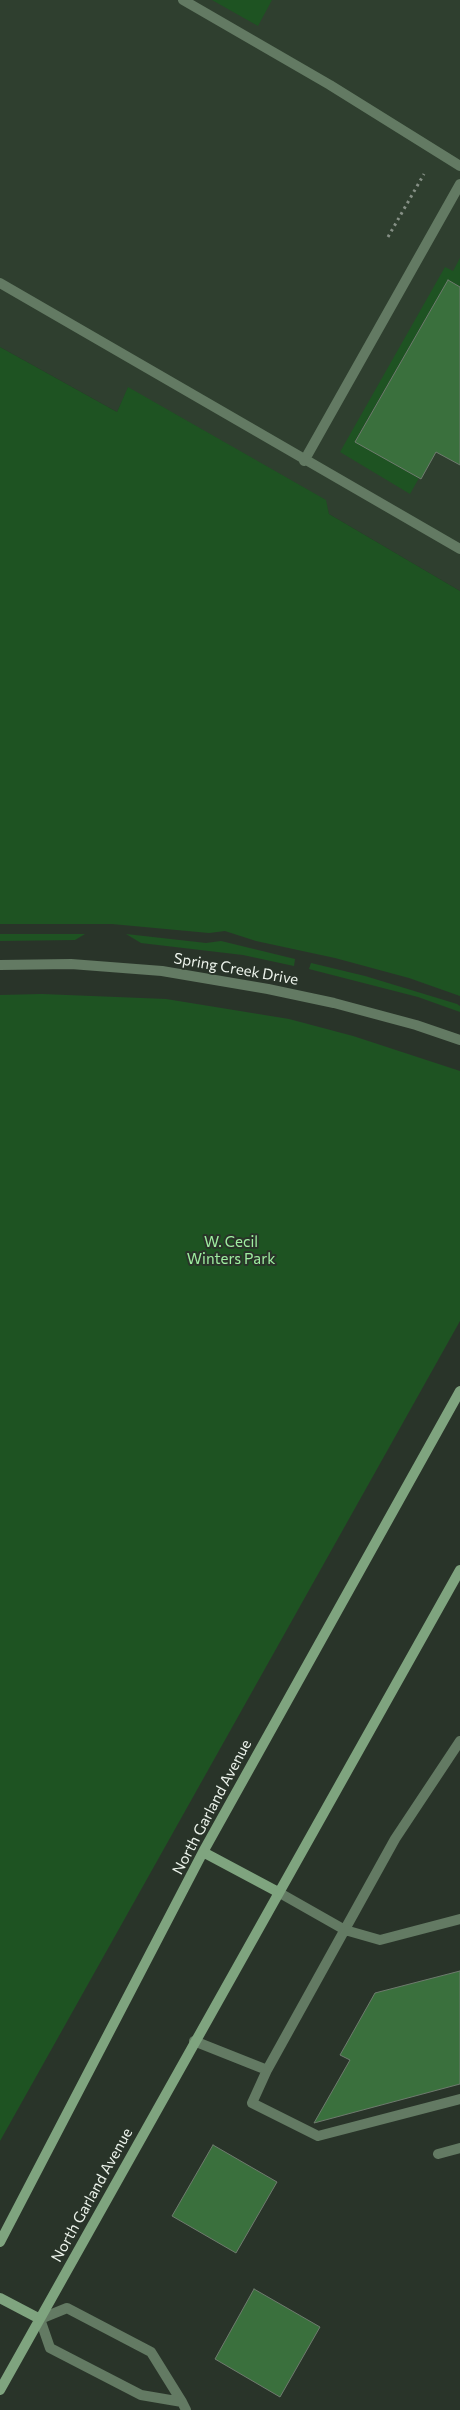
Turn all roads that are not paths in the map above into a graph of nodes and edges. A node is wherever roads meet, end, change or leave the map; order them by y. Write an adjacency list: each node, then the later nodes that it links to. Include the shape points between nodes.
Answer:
1 (182, 0): 2 (street, via 330,85)
2 (460, 166)
3 (460, 184): 5 (street)
4 (0, 283): 5 (street)
5 (304, 461): 6 (street)
6 (460, 549)
7 (0, 965): 8 (street, Spring Creek Drive, via 71,964 172,973 334,1003)
8 (460, 1040)
9 (460, 1391): 12 (main road, North Garland Avenue)
10 (460, 1570): 13 (main road, North Garland Avenue)
11 (460, 1741): 15 (street, via 395,1839)
12 (203, 1852): 13 (main road); 21 (main road, North Garland Avenue)
13 (278, 1892): 15 (street); 16 (main road, North Garland Avenue)
14 (460, 1919): 15 (street, via 380,1940)
15 (345, 1930): 17 (street)
16 (194, 2041): 17 (street); 23 (main road, North Garland Avenue)
17 (267, 2070): 18 (street, via 252,2102 318,2136)
18 (460, 2099)
19 (460, 2148): 20 (street)
20 (438, 2154)
21 (0, 2242)
22 (0, 2298): 23 (main road)
23 (40, 2319): 24 (main road, North Garland Avenue); 25 (street, via 50,2348 141,2395); 25 (street, via 66,2308 151,2352)
24 (0, 2390)
25 (184, 2406)

